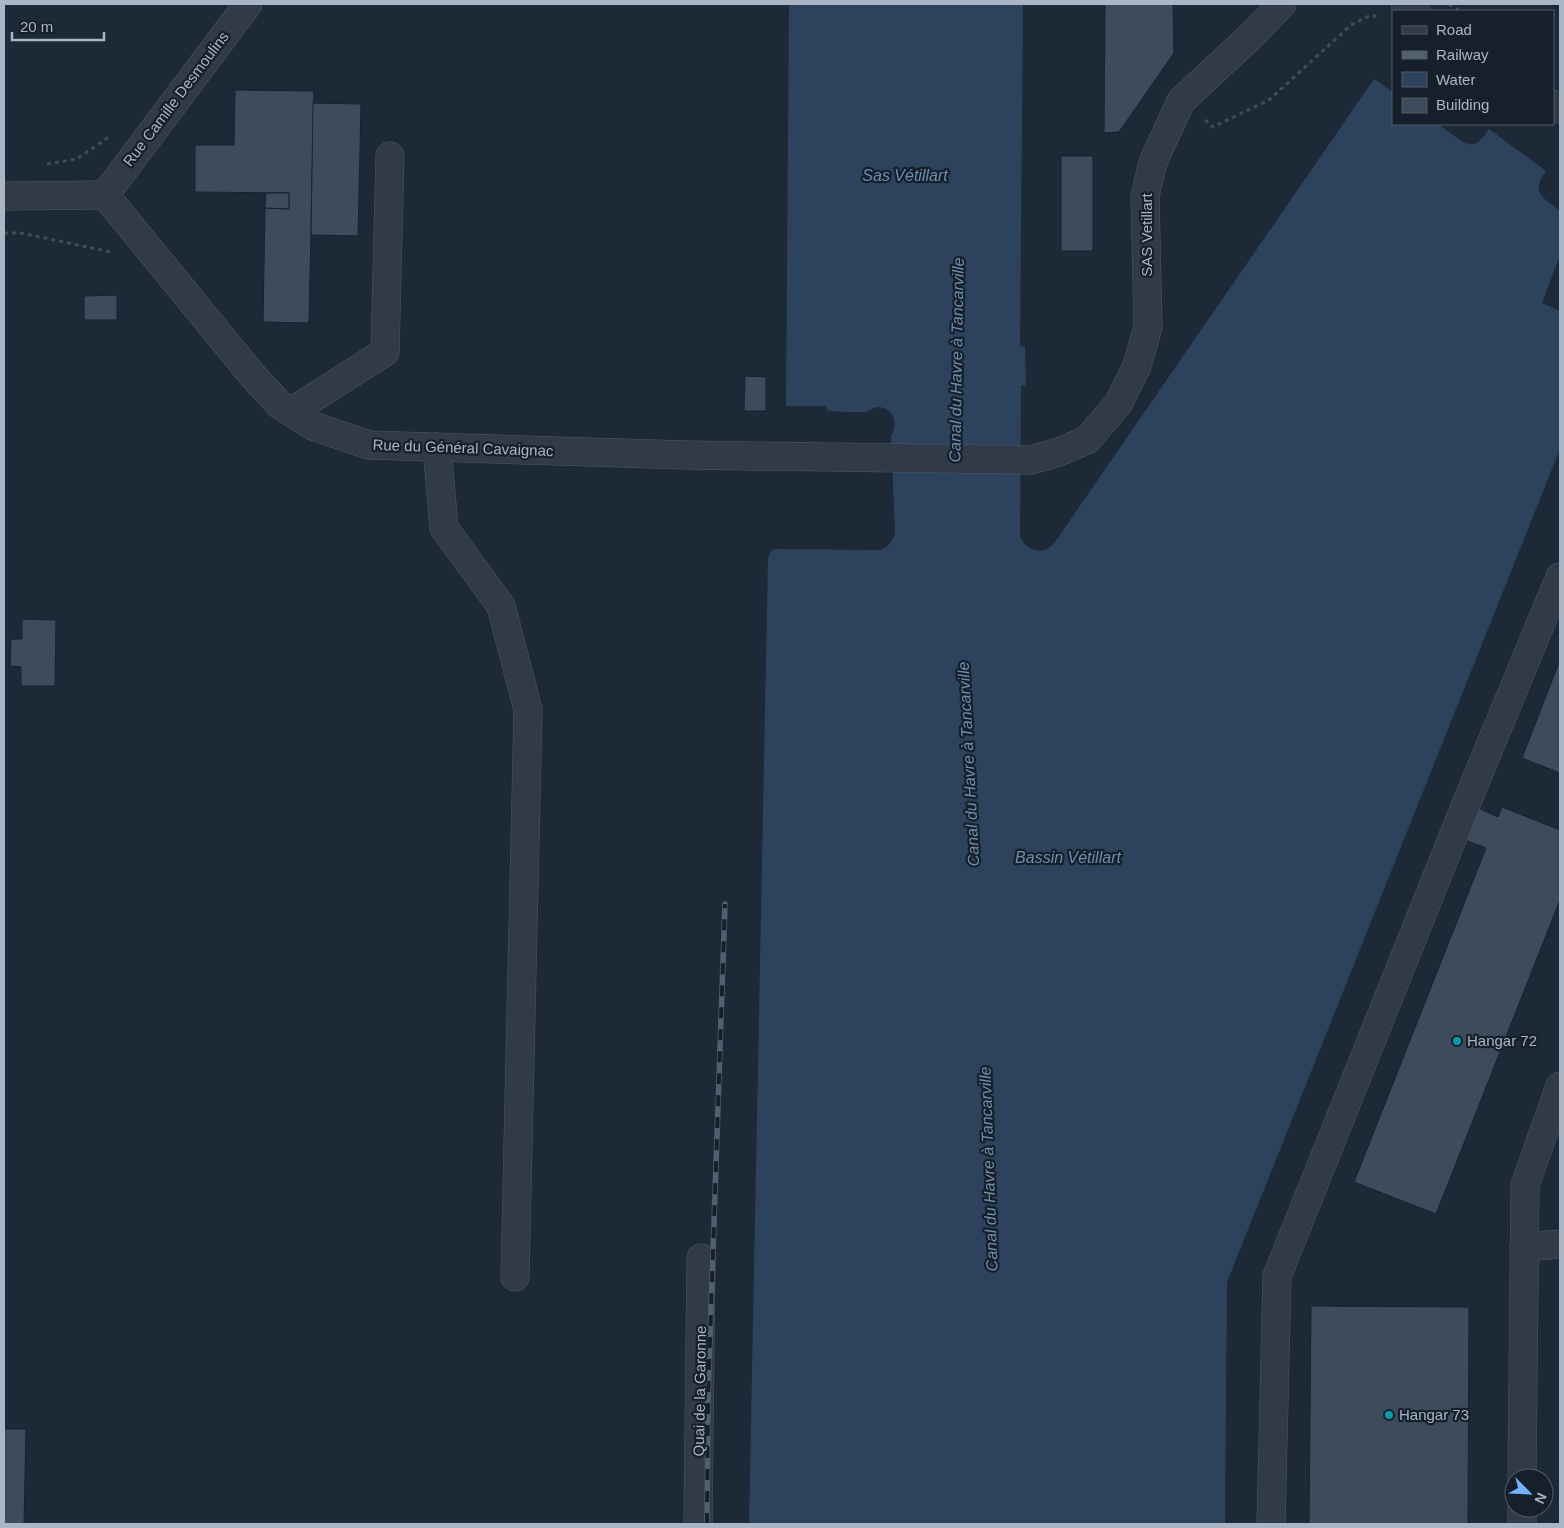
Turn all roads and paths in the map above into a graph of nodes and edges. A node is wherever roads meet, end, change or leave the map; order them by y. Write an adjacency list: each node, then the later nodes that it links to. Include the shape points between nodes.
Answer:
1 (248, 4): 8 (street, Rue Camille Desmoulins)
2 (1282, 4): 4 (street, SAS Vetillart)
3 (1392, 12): 4 (path, via 1371,15 1351,25 1269,100 1213,127)
4 (1180, 101): 14 (street, SAS Vetillart, via 1153,162 1145,196 1148,327 1137,366 1118,404 1087,440)
5 (113, 134): 7 (path, via 78,159)
6 (390, 156): 12 (street, via 385,352)
7 (41, 164)
8 (105, 194): 9 (street); 12 (street, Rue du Général Cavaignac, via 253,376 280,406)
9 (4, 196)
10 (4, 233): 11 (path, via 20,233)
11 (114, 252)
12 (291, 412): 13 (street, Rue du Général Cavaignac, via 312,426 369,445)
13 (437, 447): 14 (street, Rue du Général Cavaignac, via 686,455); 20 (street, via 444,528 502,606 528,710)
14 (1031, 460)
15 (1560, 577): 23 (street, via 1277,1276)
16 (1560, 1086): 18 (street, via 1524,1185)
17 (1560, 1244): 18 (street)
18 (1524, 1247): 21 (street)
19 (702, 1258): 22 (street, Quai de la Garonne)
20 (515, 1277)
21 (1522, 1468)
22 (698, 1524)
23 (1271, 1524)

